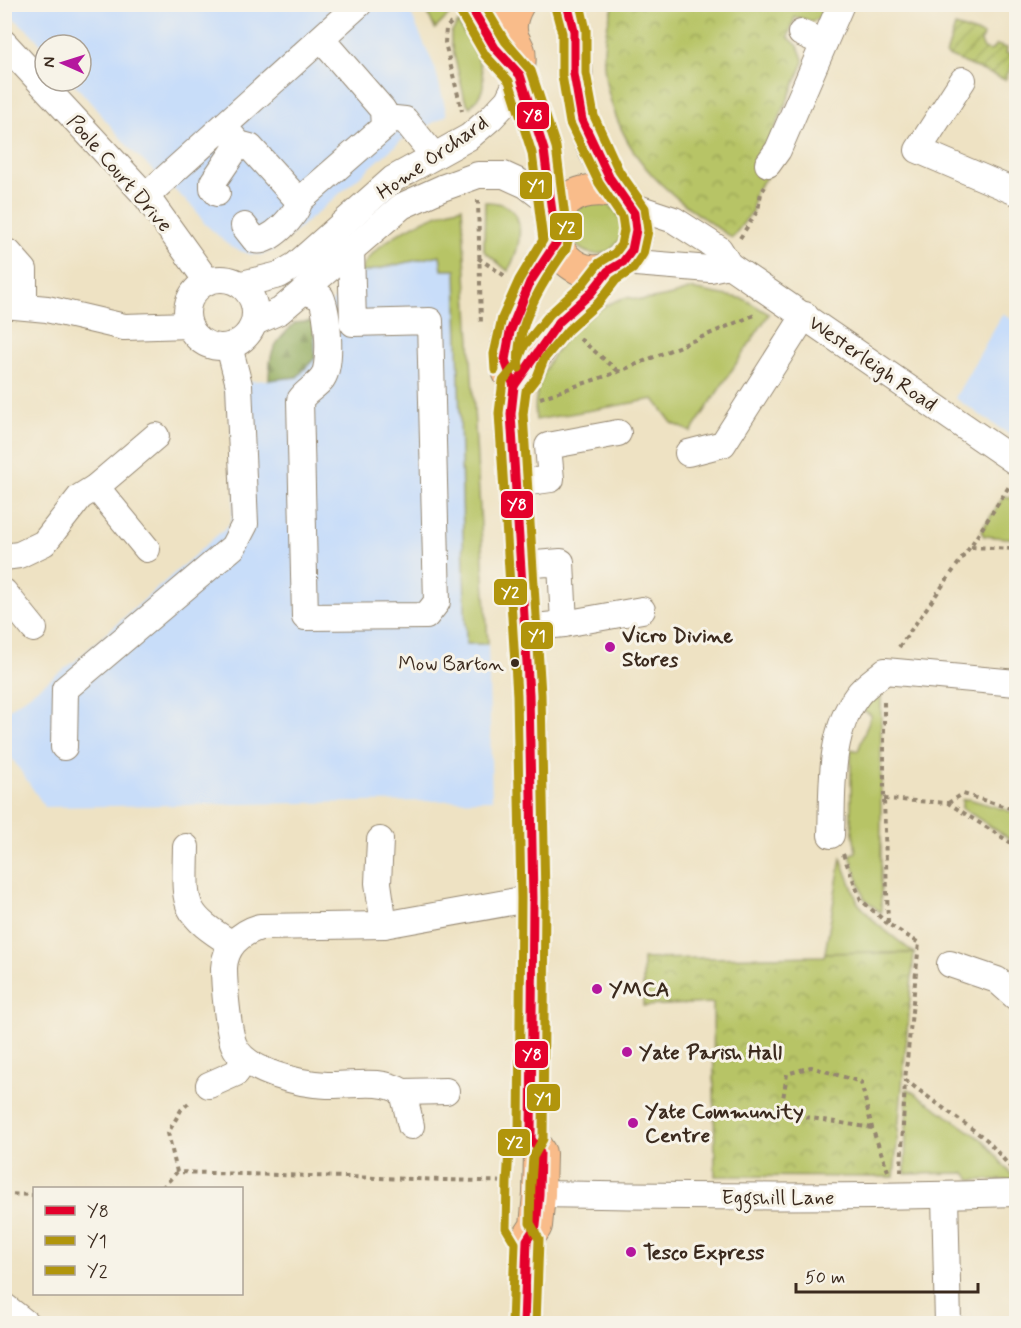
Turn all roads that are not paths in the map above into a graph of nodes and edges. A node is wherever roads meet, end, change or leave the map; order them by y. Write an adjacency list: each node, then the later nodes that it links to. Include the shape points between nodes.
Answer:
1 (359, 4): 6 (street)
2 (469, 4): 8 (main road, via 495,48)
3 (518, 4): 8 (main road, via 511,17 510,33 519,53)
4 (841, 4): 13 (street, via 812,38 778,150)
5 (575, 13): 17 (main road, via 574,74 582,120 596,154)
6 (321, 40): 10 (street); 11 (street)
7 (4, 42): 16 (street, Poole Court Drive)
8 (519, 75): 12 (street, Home Orchard, via 508,100 490,118 468,137); 19 (main road, via 544,150)
9 (963, 80): 14 (street, via 918,150)
10 (385, 118): 12 (street, via 405,120); 18 (street, via 384,127)
11 (231, 135): 15 (street, via 213,182); 16 (street); 18 (street, via 250,147)
12 (434, 156): 26 (street, Home Orchard, via 393,179 296,265 279,275)
13 (768, 164)
14 (1017, 192)
15 (217, 193)
16 (146, 196): 25 (street, Poole Court Drive)
17 (626, 200): 19 (main road, via 610,190 585,191 560,208); 23 (street, Westerleigh Road, via 674,220); 24 (main road, via 634,213 636,230 632,250)
18 (299, 201): 20 (street, via 295,215 266,239 255,240)
19 (553, 224): 21 (street, Home Orchard, via 526,185 504,175 478,175 402,206); 24 (main road, via 563,257 575,267 591,272); 33 (main road, via 543,258 511,329 504,361)
20 (244, 226)
21 (351, 249): 27 (street, Home Orchard); 27 (street, via 353,323 430,321 437,602 426,616 305,617 300,399 322,380 328,364 326,309 321,297)
22 (9, 253): 28 (street, via 24,270)
23 (731, 256): 24 (street, via 710,269); 29 (street, Westerleigh Road)
24 (615, 267): 33 (main road, via 559,321)
25 (207, 281): 26 (street, via 219,278); 31 (street, via 189,299)
26 (242, 284): 30 (street, via 254,301)
27 (304, 291): 30 (street, Home Orchard, via 280,311)
28 (14, 305): 31 (street, via 124,327)
29 (805, 315): 36 (street, via 723,444); 37 (street, Westerleigh Road)
30 (255, 322): 32 (street, via 240,342)
31 (189, 325): 32 (street, via 205,343)
32 (229, 346): 49 (street, via 239,385 245,524 233,547 65,689)
33 (523, 393): 39 (main road, via 511,414)
34 (618, 433): 39 (street, via 548,446 551,479)
35 (156, 436): 38 (street)
36 (688, 453)
37 (1014, 473)
38 (102, 481): 40 (street); 41 (street, via 80,497 44,543 20,555)
39 (515, 484): 42 (main road)
40 (147, 549)
41 (4, 556)
42 (522, 565): 45 (street, via 561,562); 46 (main road)
43 (4, 592): 47 (street)
44 (642, 610): 45 (street)
45 (564, 624): 46 (street)
46 (526, 628): 53 (main road)
47 (34, 629)
48 (1017, 683): 50 (street, via 885,671 857,696 840,729 833,773)
49 (64, 747)
50 (831, 835)
51 (380, 840): 54 (street, via 378,883)
52 (186, 847): 55 (street, via 185,895 190,911 204,926)
53 (533, 898): 54 (street); 63 (main road, via 531,1139 540,1153)
54 (384, 925): 55 (street, via 260,927 247,931)
55 (232, 944): 58 (street, via 224,959 224,978 234,1046)
56 (950, 964): 57 (street, via 997,980)
57 (1017, 997)
58 (245, 1060): 59 (street, via 236,1073); 61 (street, via 261,1070 299,1082 388,1084)
59 (209, 1085)
60 (446, 1091): 61 (street)
61 (403, 1092): 62 (street)
62 (411, 1126)
63 (529, 1188): 65 (street, Eggshill Lane, via 711,1198 896,1189); 68 (main road, via 536,1226 527,1240)
64 (1017, 1193): 65 (street, Eggshill Lane)
65 (945, 1196): 69 (street)
66 (4, 1306): 67 (street)
67 (27, 1323)
68 (524, 1323)
69 (948, 1323)

